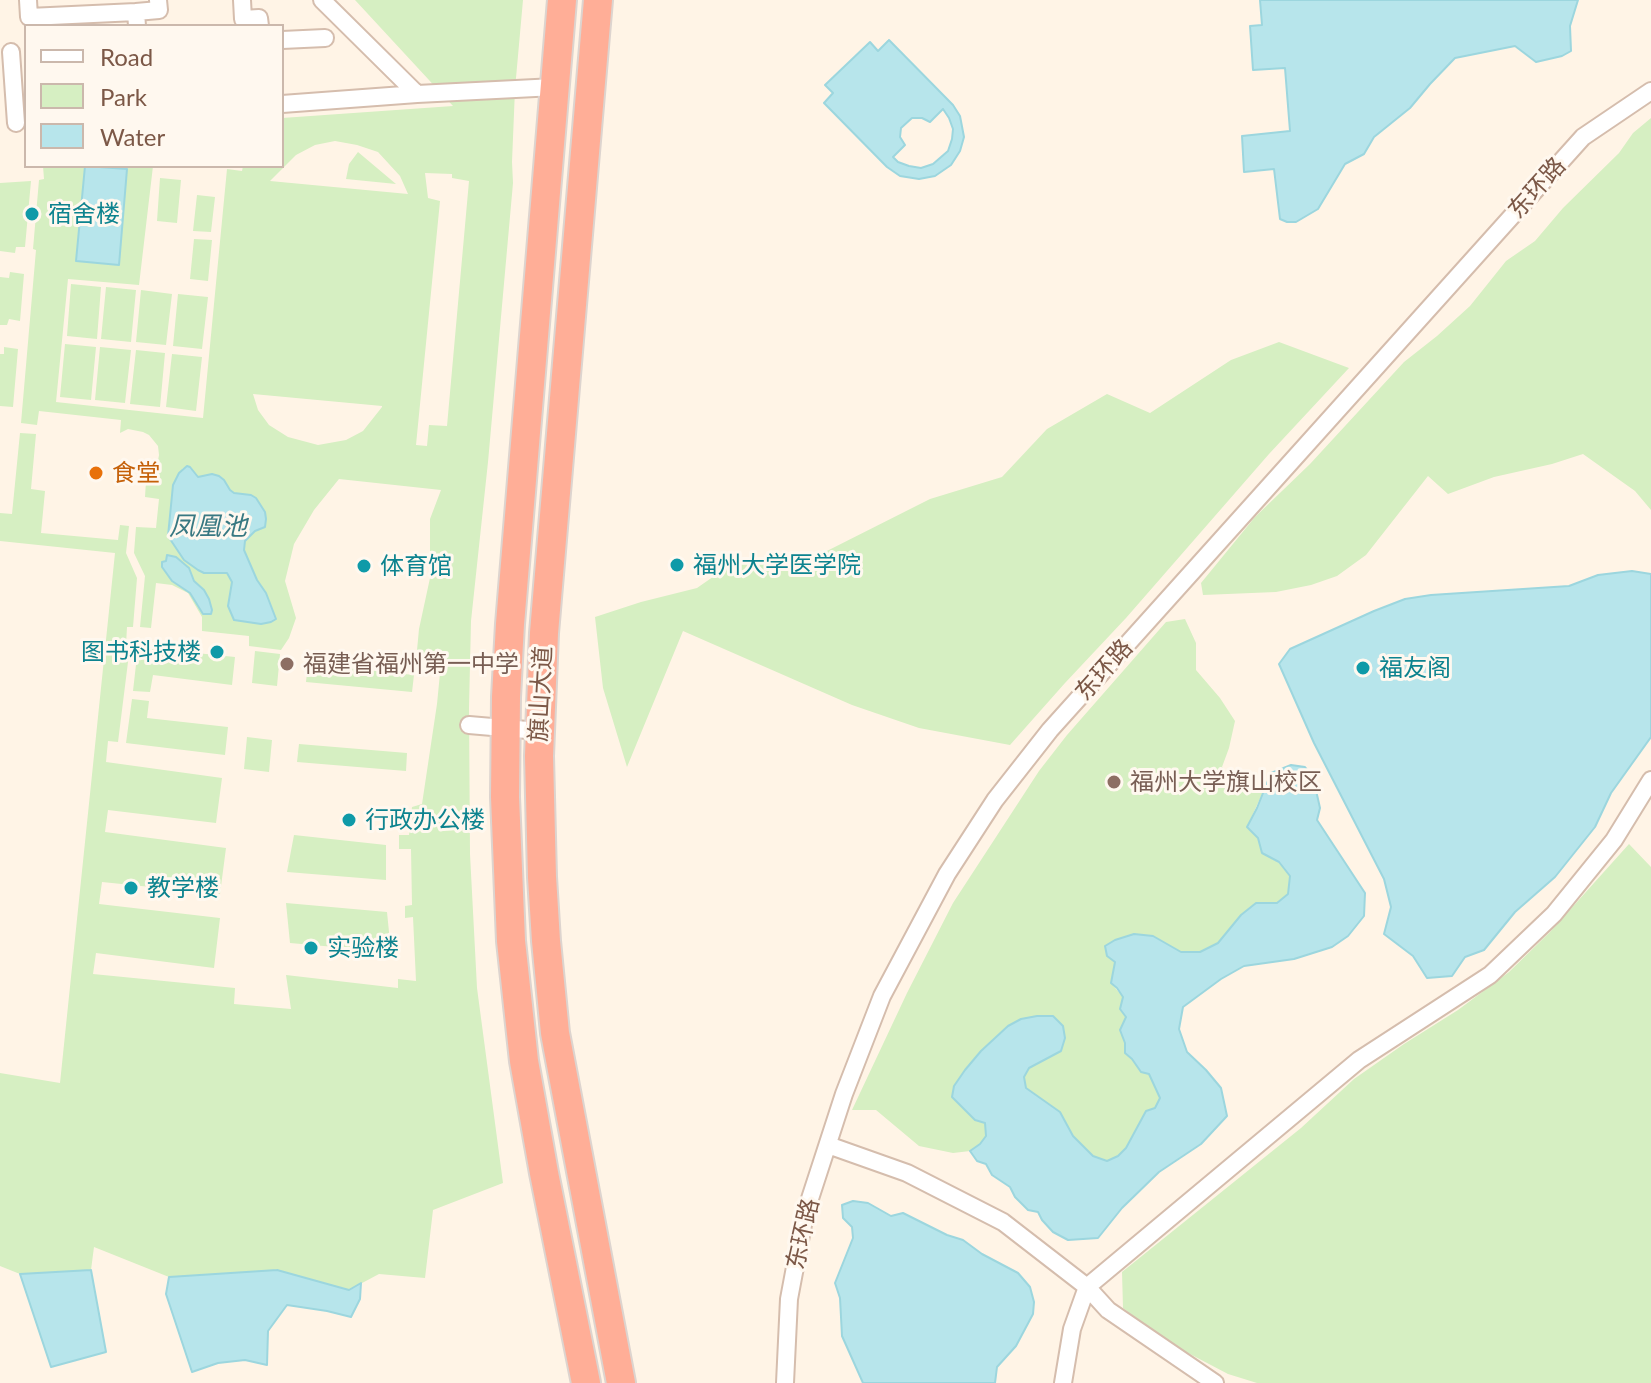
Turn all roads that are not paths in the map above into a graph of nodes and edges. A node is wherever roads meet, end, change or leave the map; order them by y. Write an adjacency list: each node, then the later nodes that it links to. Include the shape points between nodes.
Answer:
1 (28, 0): 9 (street)
2 (158, 0): 8 (street, via 159,10)
3 (242, 0): 10 (street, via 243,19 259,18)
4 (322, 0): 17 (street)
5 (562, 0): 15 (highway, 旗山大道)
6 (598, 0): 13 (highway, 旗山大道)
7 (604, 0): 13 (highway)
8 (137, 19): 9 (street)
9 (29, 22)
10 (260, 24)
11 (325, 38): 12 (street)
12 (284, 40)
13 (594, 45): 22 (highway, 旗山大道)
14 (12, 52): 19 (street)
15 (555, 87): 17 (street); 21 (highway, 旗山大道)
16 (1651, 91): 24 (street, 东环路, via 1583,137 1050,730 995,800 947,874 882,996)
17 (417, 94): 18 (street)
18 (284, 104)
19 (14, 123)
20 (469, 725): 21 (street)
21 (506, 728): 22 (street); 26 (highway, 旗山大道, via 507,857 519,1028)
22 (539, 731): 27 (highway, 旗山大道, via 542,877 555,1033)
23 (1651, 780): 25 (street, via 1614,840 1554,914 1490,975 1359,1060)
24 (828, 1145): 25 (street, via 907,1173 1003,1222); 28 (street, 东环路, via 805,1214 789,1299)
25 (1087, 1287): 29 (street, via 1072,1329); 30 (street, via 1108,1310)
26 (586, 1383)
27 (621, 1383)
28 (785, 1383)
29 (1063, 1383)
30 (1215, 1383)

